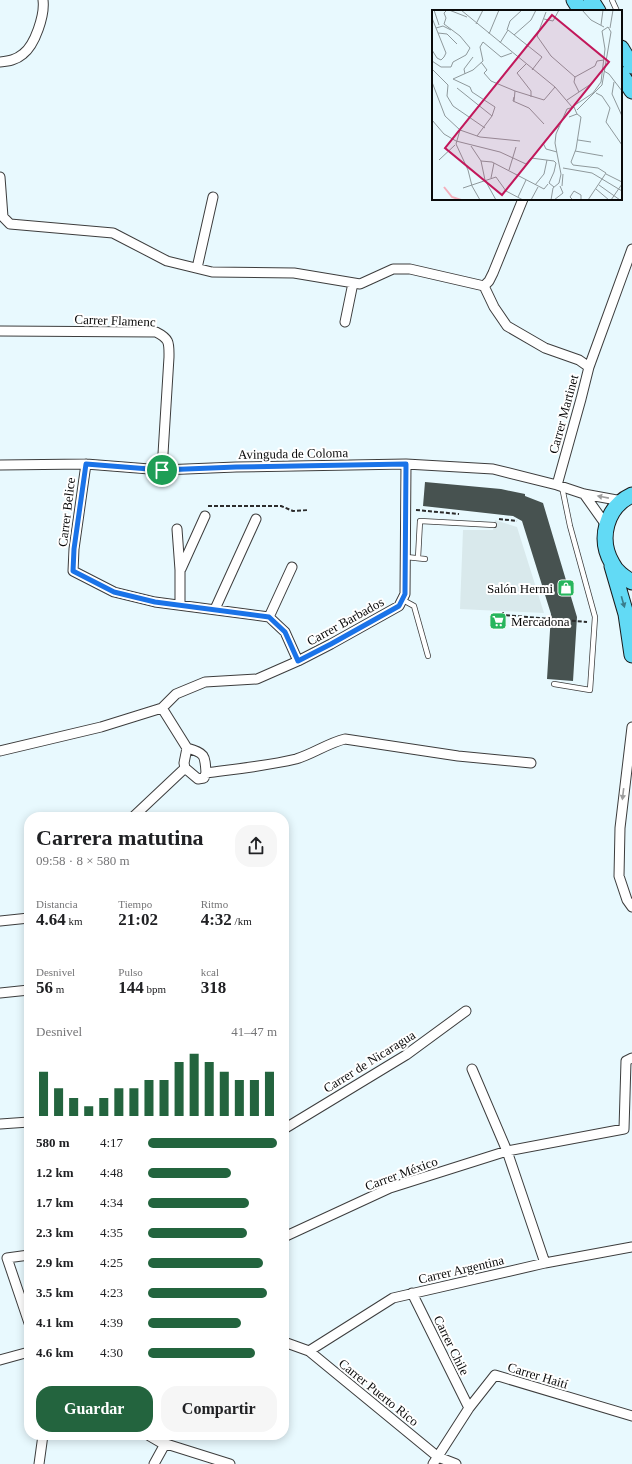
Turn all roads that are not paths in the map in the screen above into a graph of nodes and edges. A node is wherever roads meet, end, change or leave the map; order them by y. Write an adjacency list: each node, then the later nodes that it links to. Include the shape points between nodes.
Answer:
1 (44, 0): 9 (street, via 32,44 23,54 11,61)
2 (574, 0): 5 (main road)
3 (591, 0): 6 (main road)
4 (612, 0): 7 (lane)
5 (580, 10)
6 (597, 10)
7 (617, 10)
8 (622, 50): 10 (main road)
9 (0, 62)
10 (632, 66)
11 (622, 76): 12 (main road)
12 (632, 91)
13 (0, 178): 17 (street, via 4,218 10,224 113,233 167,261)
14 (213, 197): 17 (street)
15 (522, 200): 19 (street, via 493,273)
16 (632, 249): 22 (street)
17 (197, 268): 18 (street, via 212,272 294,273)
18 (353, 283): 19 (street, via 360,284 393,269 410,269); 20 (street)
19 (484, 286): 22 (street, Carrer Martinet, via 506,326 545,348 579,360)
20 (345, 322)
21 (0, 331): 26 (street, Carrer Flamenc, via 156,332 165,336 169,345 169,357)
22 (589, 367): 27 (street, Carrer Martinet)
23 (86, 464): 25 (street, Avinguda de Coloma); 26 (street, Avinguda de Coloma); 43 (street, Carrer Belice, via 73,571 114,592)
24 (406, 464): 26 (street, Avinguda de Coloma); 27 (street, Avinguda de Coloma, via 492,469); 35 (street, Carrer Barbados)
25 (0, 465)
26 (162, 470)
27 (559, 486): 28 (street, Avinguda de Coloma); 49 (lane, via 595,617 590,690)
28 (584, 494): 29 (street, Avinguda de Coloma, one-way to 28); 33 (street)
29 (628, 495): 33 (main road, via 610,515)
30 (205, 516): 40 (street)
31 (256, 519): 44 (street)
32 (494, 525): 36 (lane, via 420,521)
33 (606, 525): 38 (main road, via 604,539)
34 (177, 528): 40 (street)
35 (406, 557): 36 (lane); 42 (street, Carrer Barbados)
36 (418, 558): 37 (lane)
37 (425, 559)
38 (612, 565): 41 (main road); 46 (main road, one-way to 46, via 626,614)
39 (292, 567): 45 (street)
40 (180, 570): 43 (street)
41 (632, 582)
42 (403, 600): 47 (lane, via 414,606); 48 (street, Carrer Barbados, via 399,606 387,613)
43 (180, 605): 44 (street, Carrer Belice)
44 (216, 610): 45 (street, Carrer Belice)
45 (269, 617): 48 (street, via 285,632)
46 (632, 655)
47 (428, 656)
48 (298, 661): 50 (street, Carrer Barbados, via 257,679 205,682 176,694)
49 (554, 684)
50 (162, 708): 52 (street); 53 (street, via 101,727)
51 (632, 728): 58 (street, one-way to 58, via 619,855 619,876)
52 (187, 748): 55 (street); 56 (street, via 204,756)
53 (0, 751)
54 (531, 763): 56 (street, via 458,756 345,739 297,758)
55 (185, 768): 56 (street, via 198,779 204,778); 57 (street)
56 (206, 773)
57 (138, 812)
58 (632, 907)
59 (24, 919): 60 (street)
60 (0, 921)
61 (24, 991): 62 (street)
62 (0, 993)
63 (466, 1011): 68 (street, Carrer de Nicaragua, via 406,1055)
64 (632, 1058): 69 (street, Carrer México, via 626,1061 624,1129)
65 (472, 1069): 69 (street)
66 (24, 1122): 67 (street)
67 (0, 1124)
68 (289, 1127)
69 (507, 1151): 70 (street, Carrer México, via 390,1188); 74 (street)
70 (289, 1235)
71 (632, 1247): 74 (street, Carrer Argentina)
72 (24, 1256): 73 (street)
73 (3, 1258): 76 (street)
74 (545, 1263): 75 (street, Carrer Argentina)
75 (412, 1293): 78 (street, Carrer Argentina, via 393,1298); 81 (street, Carrer Chile)
76 (24, 1310)
77 (289, 1344): 78 (street, Carrer Puerto Rico)
78 (309, 1351): 86 (street, Carrer Puerto Rico)
79 (24, 1353): 80 (street)
80 (0, 1360)
81 (469, 1408): 82 (street, Carrer Haití, via 495,1375); 86 (street, Carrer Haití)
82 (632, 1416)
83 (42, 1440): 87 (street)
84 (157, 1440): 85 (street)
85 (165, 1444): 88 (street); 89 (street)
86 (436, 1460): 90 (street, Carrer Puerto Rico)
87 (39, 1464)
88 (154, 1464)
89 (230, 1464)
90 (456, 1464)

